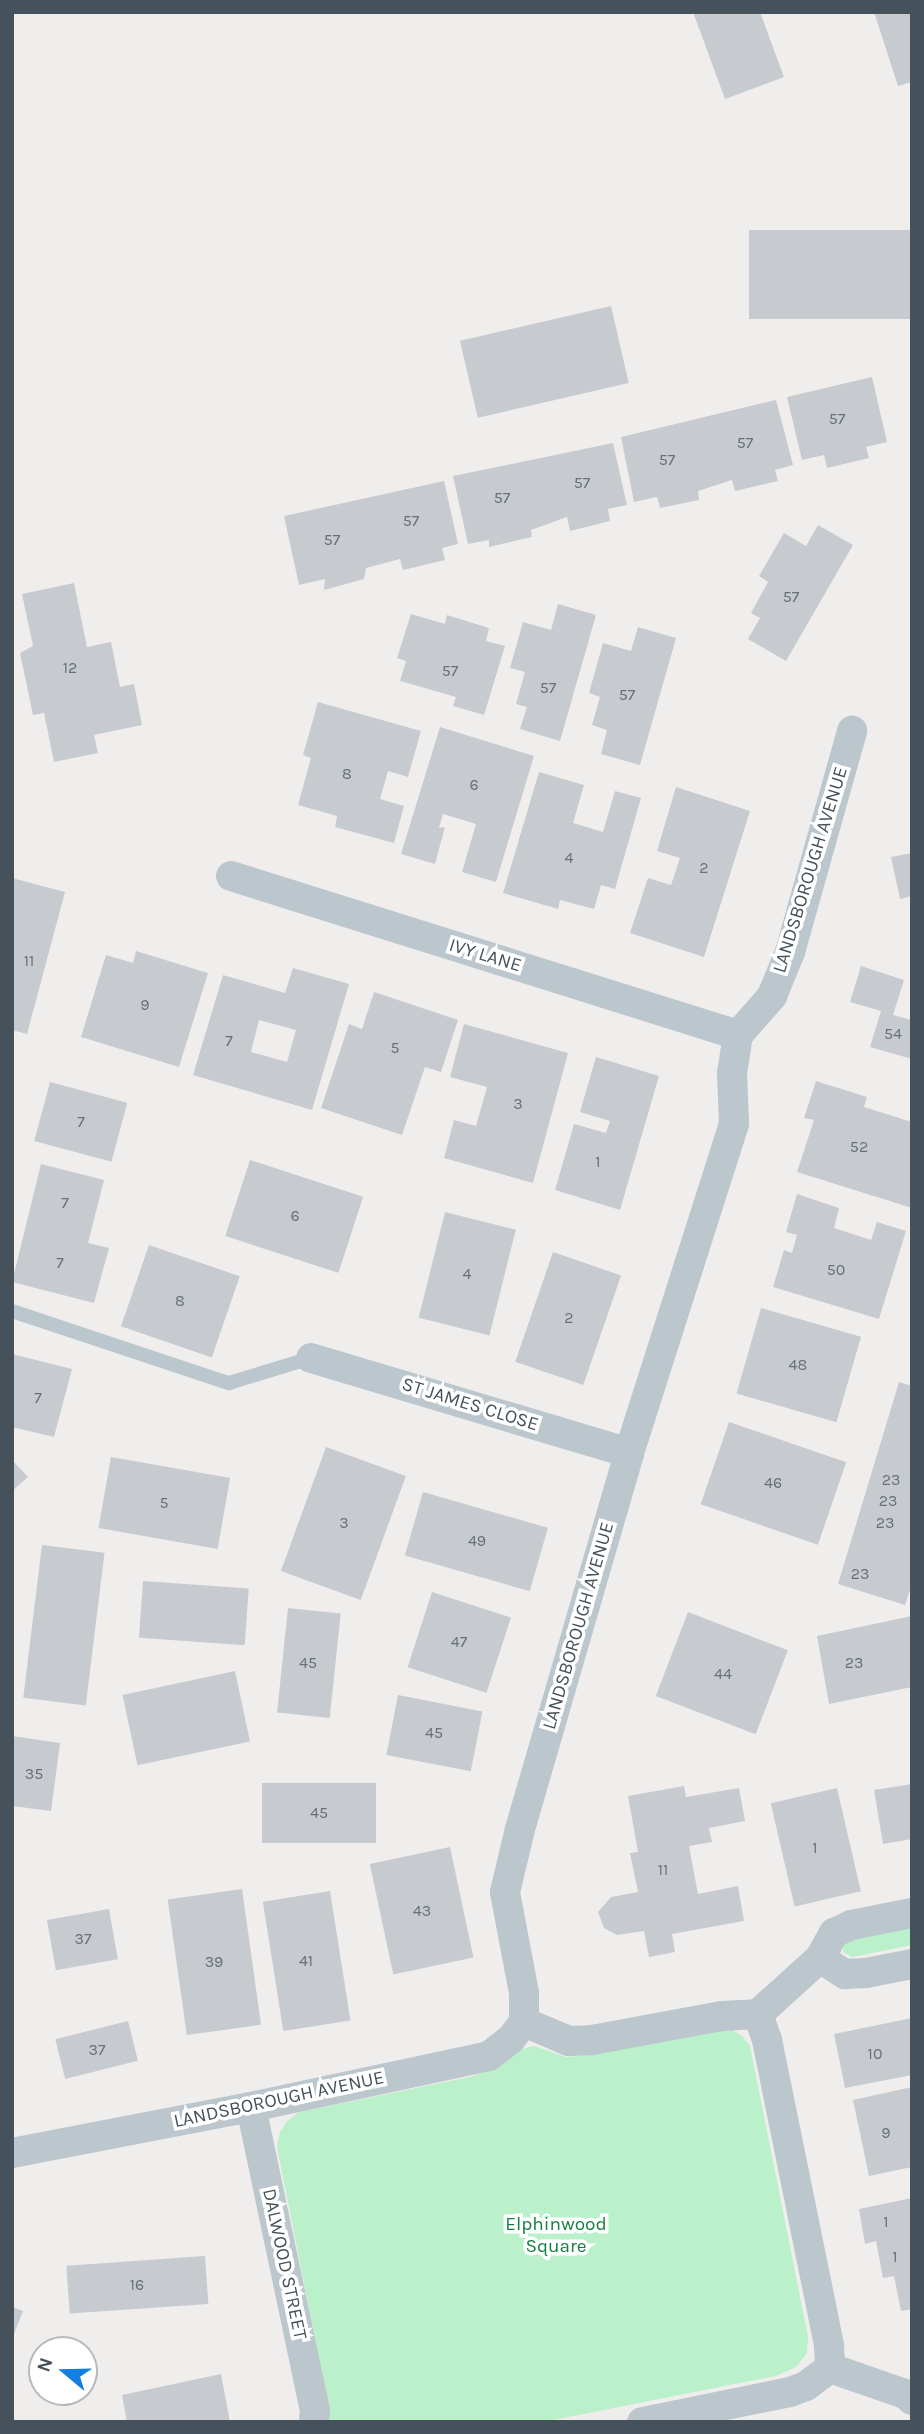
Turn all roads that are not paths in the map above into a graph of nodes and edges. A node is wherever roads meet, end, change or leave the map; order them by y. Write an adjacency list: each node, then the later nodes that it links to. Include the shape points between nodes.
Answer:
1 (852, 731): 3 (street, LANDSBOROUGH AVENUE, via 789,952 772,996)
2 (231, 876): 3 (street, IVY LANE)
3 (738, 1035): 6 (street, LANDSBOROUGH AVENUE, via 732,1073 734,1122)
4 (12, 1311): 5 (lane, via 229,1384)
5 (312, 1358): 6 (street, ST JAMES CLOSE)
6 (629, 1453): 11 (street, LANDSBOROUGH AVENUE, via 505,1892 524,1993)
7 (912, 1913): 8 (street, via 834,1933)
8 (820, 1958): 9 (street, via 845,1974); 10 (street)
9 (912, 1964)
10 (758, 2014): 11 (street, via 569,2041); 14 (street, via 770,2054)
11 (524, 2022): 12 (street, LANDSBOROUGH AVENUE, via 489,2056)
12 (251, 2107): 13 (street, LANDSBOROUGH AVENUE); 16 (street, DALWOOD STREET)
13 (12, 2153)
14 (830, 2368): 15 (street); 17 (street, via 790,2392)
15 (909, 2393)
16 (314, 2422)
17 (642, 2422)

